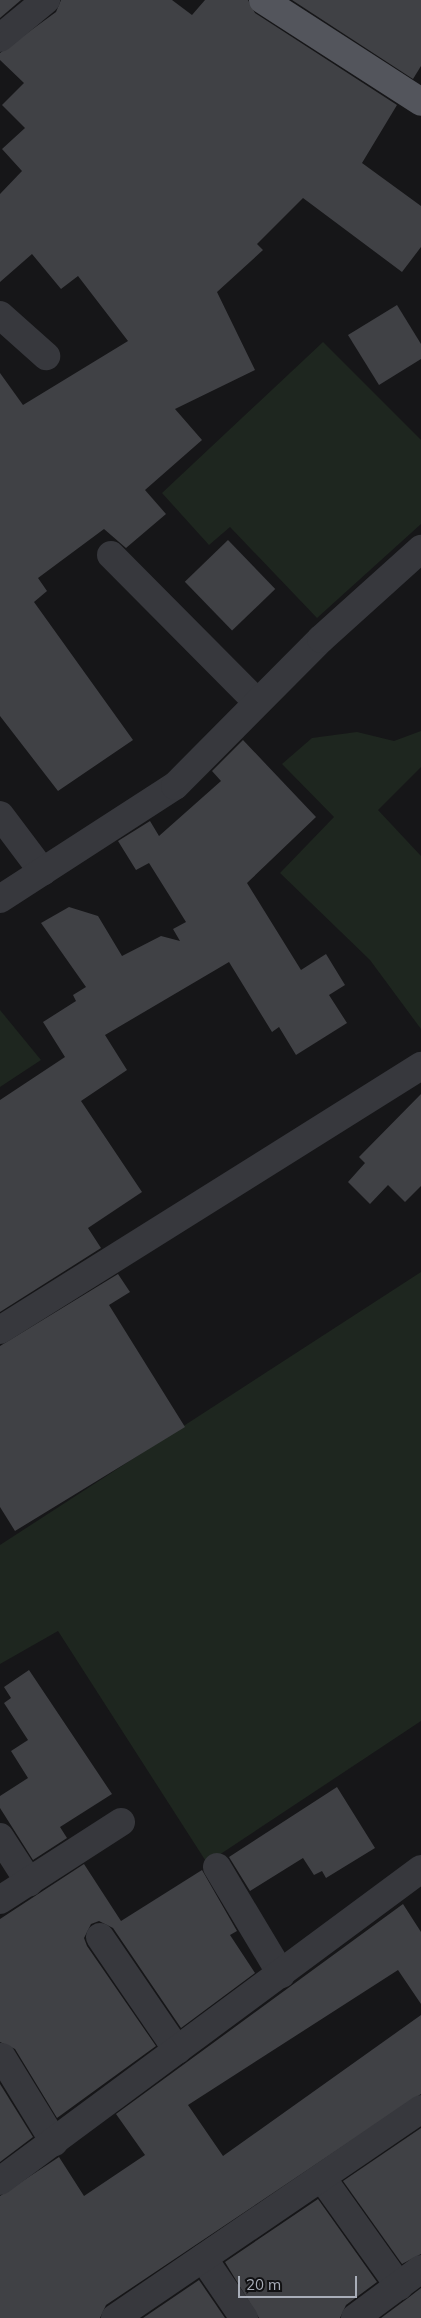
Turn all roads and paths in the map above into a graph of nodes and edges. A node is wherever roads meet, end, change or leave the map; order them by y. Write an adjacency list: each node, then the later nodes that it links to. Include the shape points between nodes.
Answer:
1 (46, 0): 3 (street)
2 (262, 0): 4 (main road)
3 (0, 38)
4 (421, 102)
5 (0, 315): 6 (street)
6 (46, 356)
7 (421, 549): 9 (street)
8 (111, 555): 9 (street)
9 (257, 702): 11 (street, via 175,786)
10 (0, 815): 11 (street)
11 (43, 872): 12 (street)
12 (0, 899)
13 (421, 1066): 14 (street)
14 (0, 1330)
15 (121, 1822): 19 (street)
16 (0, 1837): 19 (street)
17 (217, 1867): 22 (street)
18 (421, 1868): 22 (street)
19 (29, 1882): 20 (street)
20 (0, 1900)
21 (100, 1937): 23 (street)
22 (281, 1974): 23 (street)
23 (177, 2050): 26 (street)
24 (2, 2057): 26 (street)
25 (421, 2110): 27 (street)
26 (54, 2142): 28 (street)
27 (322, 2178): 29 (street); 31 (street)
28 (0, 2181)
29 (203, 2258): 32 (street); 33 (street)
30 (421, 2269): 31 (street)
31 (399, 2286): 34 (street)
32 (115, 2318)
33 (244, 2318)
34 (355, 2318)

